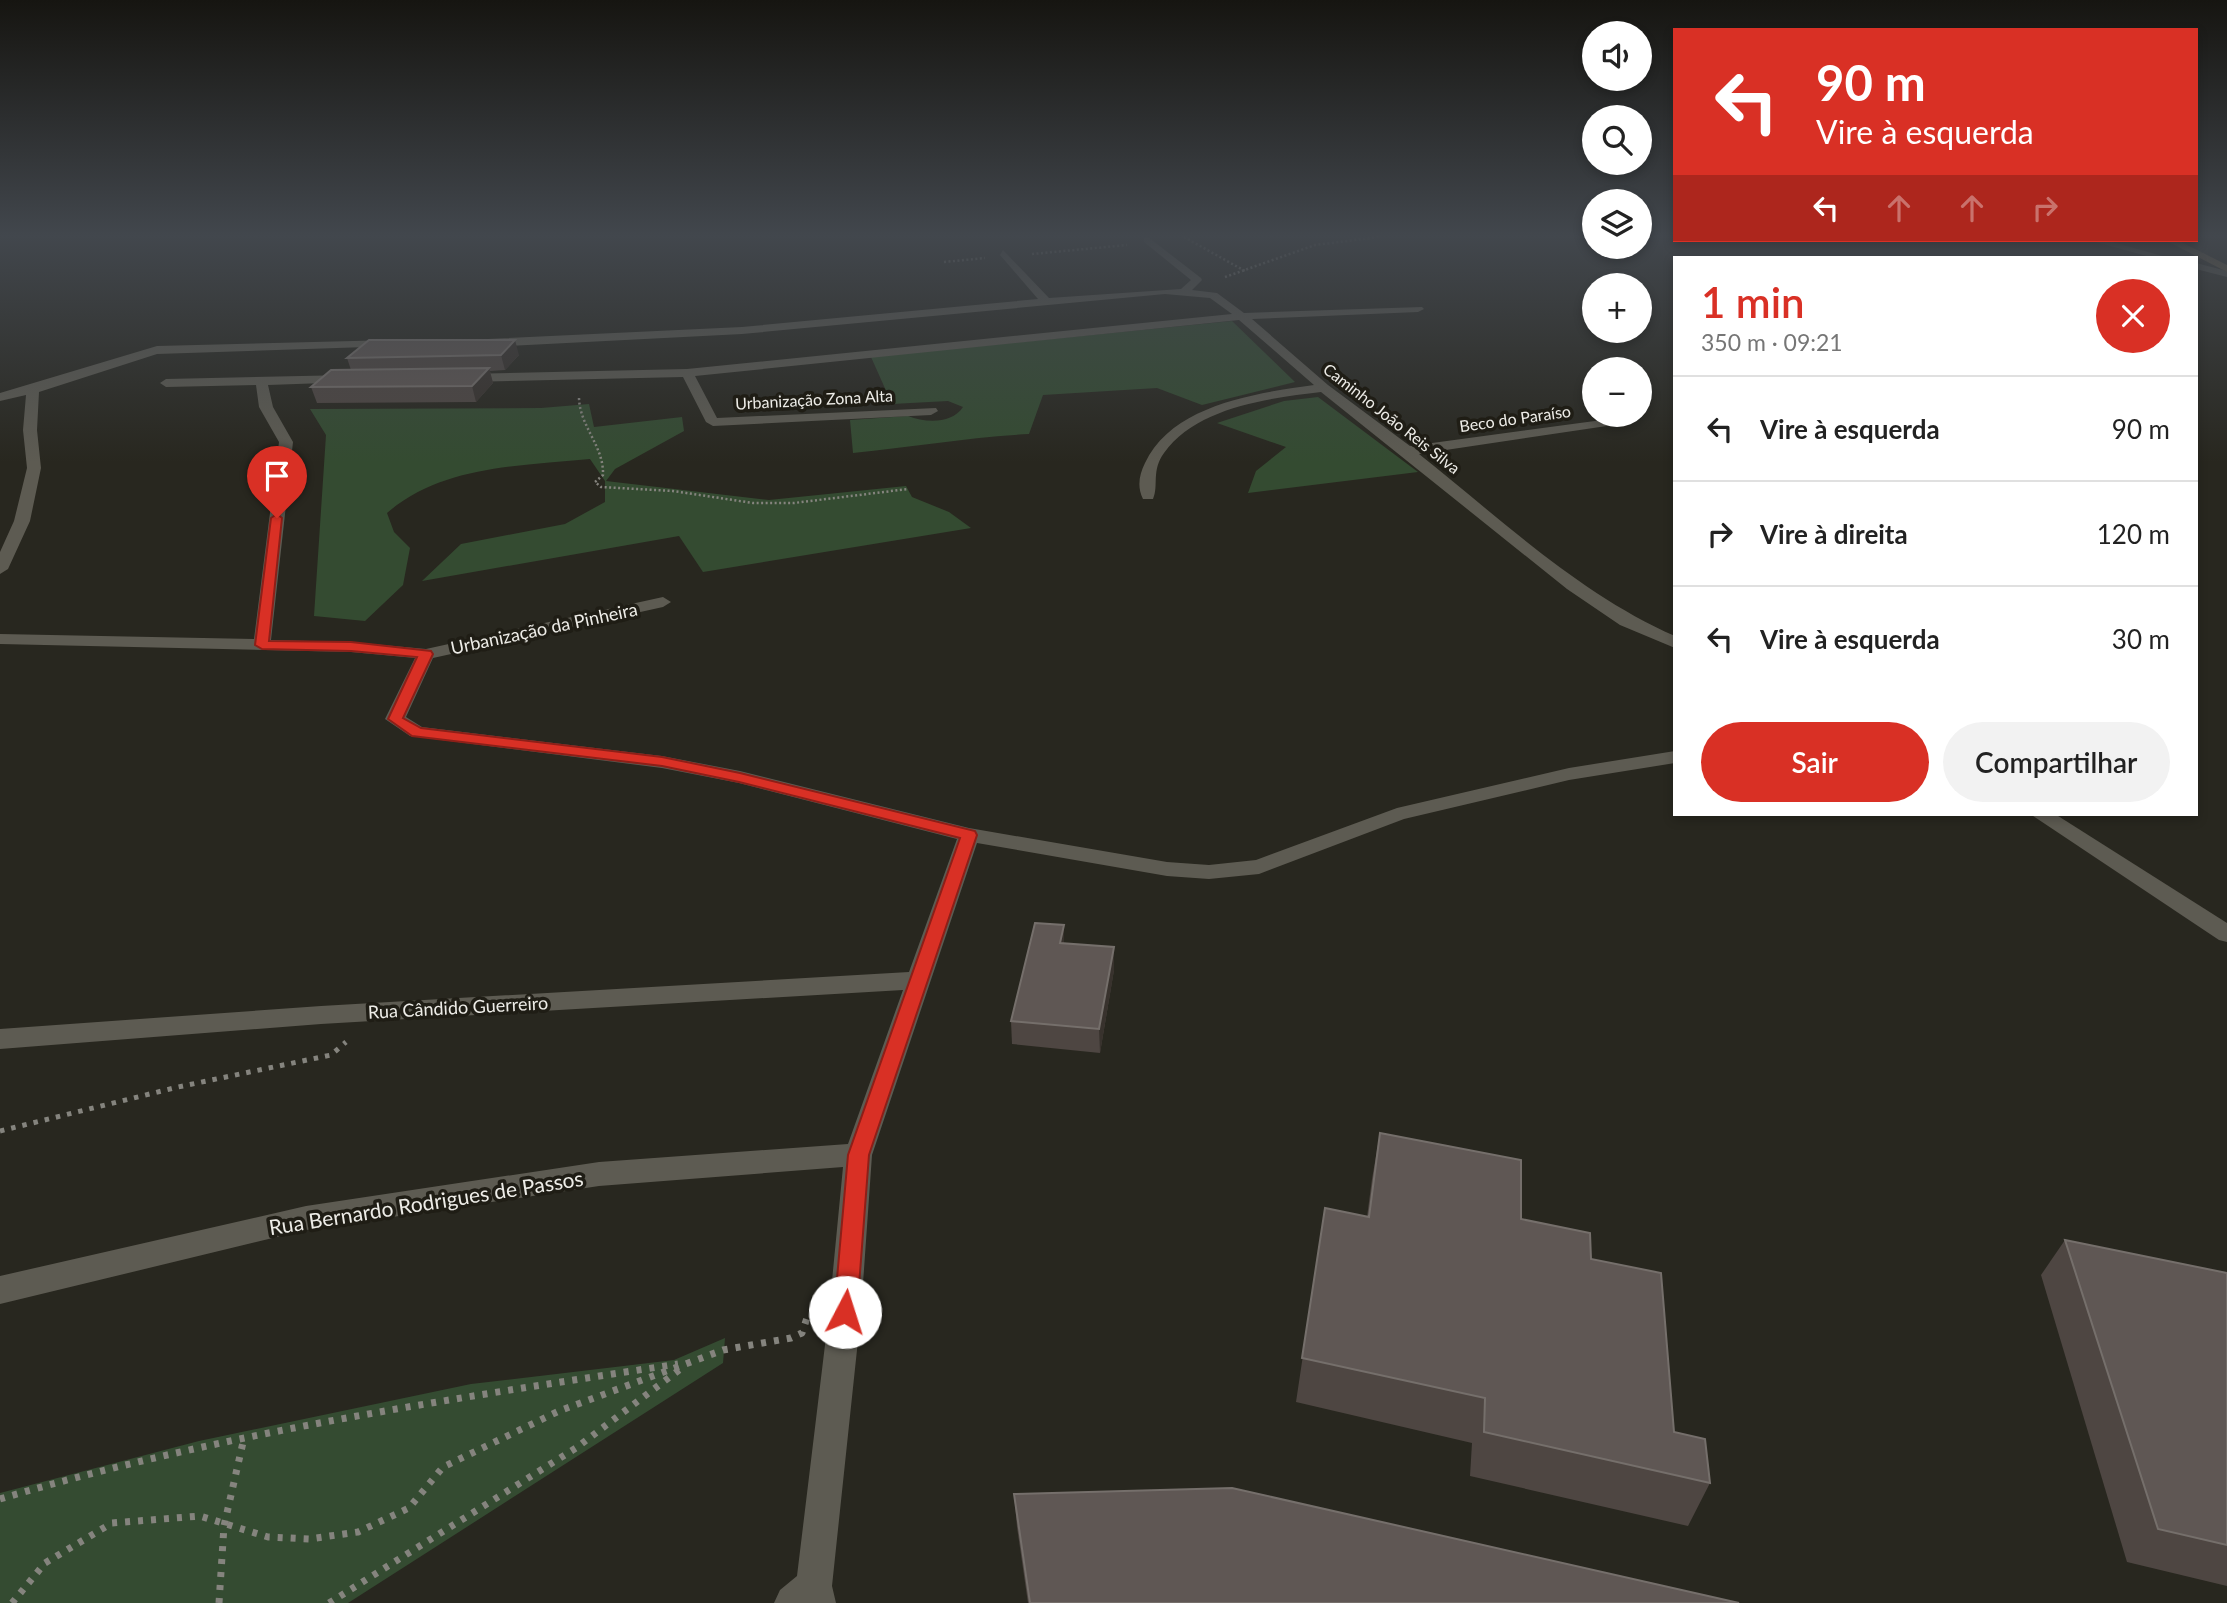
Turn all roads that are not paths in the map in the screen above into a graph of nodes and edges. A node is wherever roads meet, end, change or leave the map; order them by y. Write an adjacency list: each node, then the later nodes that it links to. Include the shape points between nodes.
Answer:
1 (956, 312): 7 (street, Caminho João Reis Silva)
2 (1236, 312): 4 (street, Caminho João Reis Silva)
3 (1365, 312): 4 (street, Urbanização Zona Alta)
4 (1242, 316): 8 (street, Urbanização Zona Alta); 14 (street, Caminho João Reis Silva)
5 (470, 343): 7 (street, Caminho João Reis Silva)
6 (401, 344): 15 (street, via 157,349 123,357)
7 (574, 351): 9 (street)
8 (687, 373): 9 (street, Urbanização Zona Alta); 17 (street, Urbanização Zona Alta, via 713,422)
9 (554, 377): 10 (street, Urbanização Zona Alta)
10 (457, 378)
11 (360, 379): 12 (street)
12 (263, 380): 13 (street); 27 (street, via 266,407 286,442)
13 (166, 383)
14 (1324, 388): 19 (street, Caminho João Reis Silva); 20 (street, via 1212,412 1180,430 1158,451 1147,475)
15 (33, 392): 16 (street); 21 (street, via 34,468)
16 (0, 397)
17 (930, 411)
18 (1582, 426): 19 (street, Beco do Paraíso)
19 (1408, 451): 26 (street, Caminho João Reis Silva, via 1573,585 1626,621)
20 (1148, 496)
21 (22, 521): 22 (street); 23 (street)
22 (0, 524)
23 (0, 569)
24 (663, 602): 28 (street, Urbanização da Pinheira)
25 (0, 639): 27 (street, Urbanização da Pinheira)
26 (1673, 642)
27 (262, 645): 28 (street, Urbanização da Pinheira, via 351,646)
28 (426, 654): 31 (street, via 395,719 417,732 662,762)
29 (1673, 757): 31 (street, via 1569,774 1397,814 1246,869 1167,869)
30 (2044, 816): 32 (street)
31 (969, 835): 33 (street)
32 (2227, 934)
33 (917, 980): 34 (street, Rua Cândido Guerreiro); 35 (street)
34 (0, 1039)
35 (858, 1155): 36 (street, Rua Bernardo Rodrigues de Passos, via 599,1174 306,1218); 37 (street, via 845,1312)
36 (0, 1290)
37 (808, 1597)

